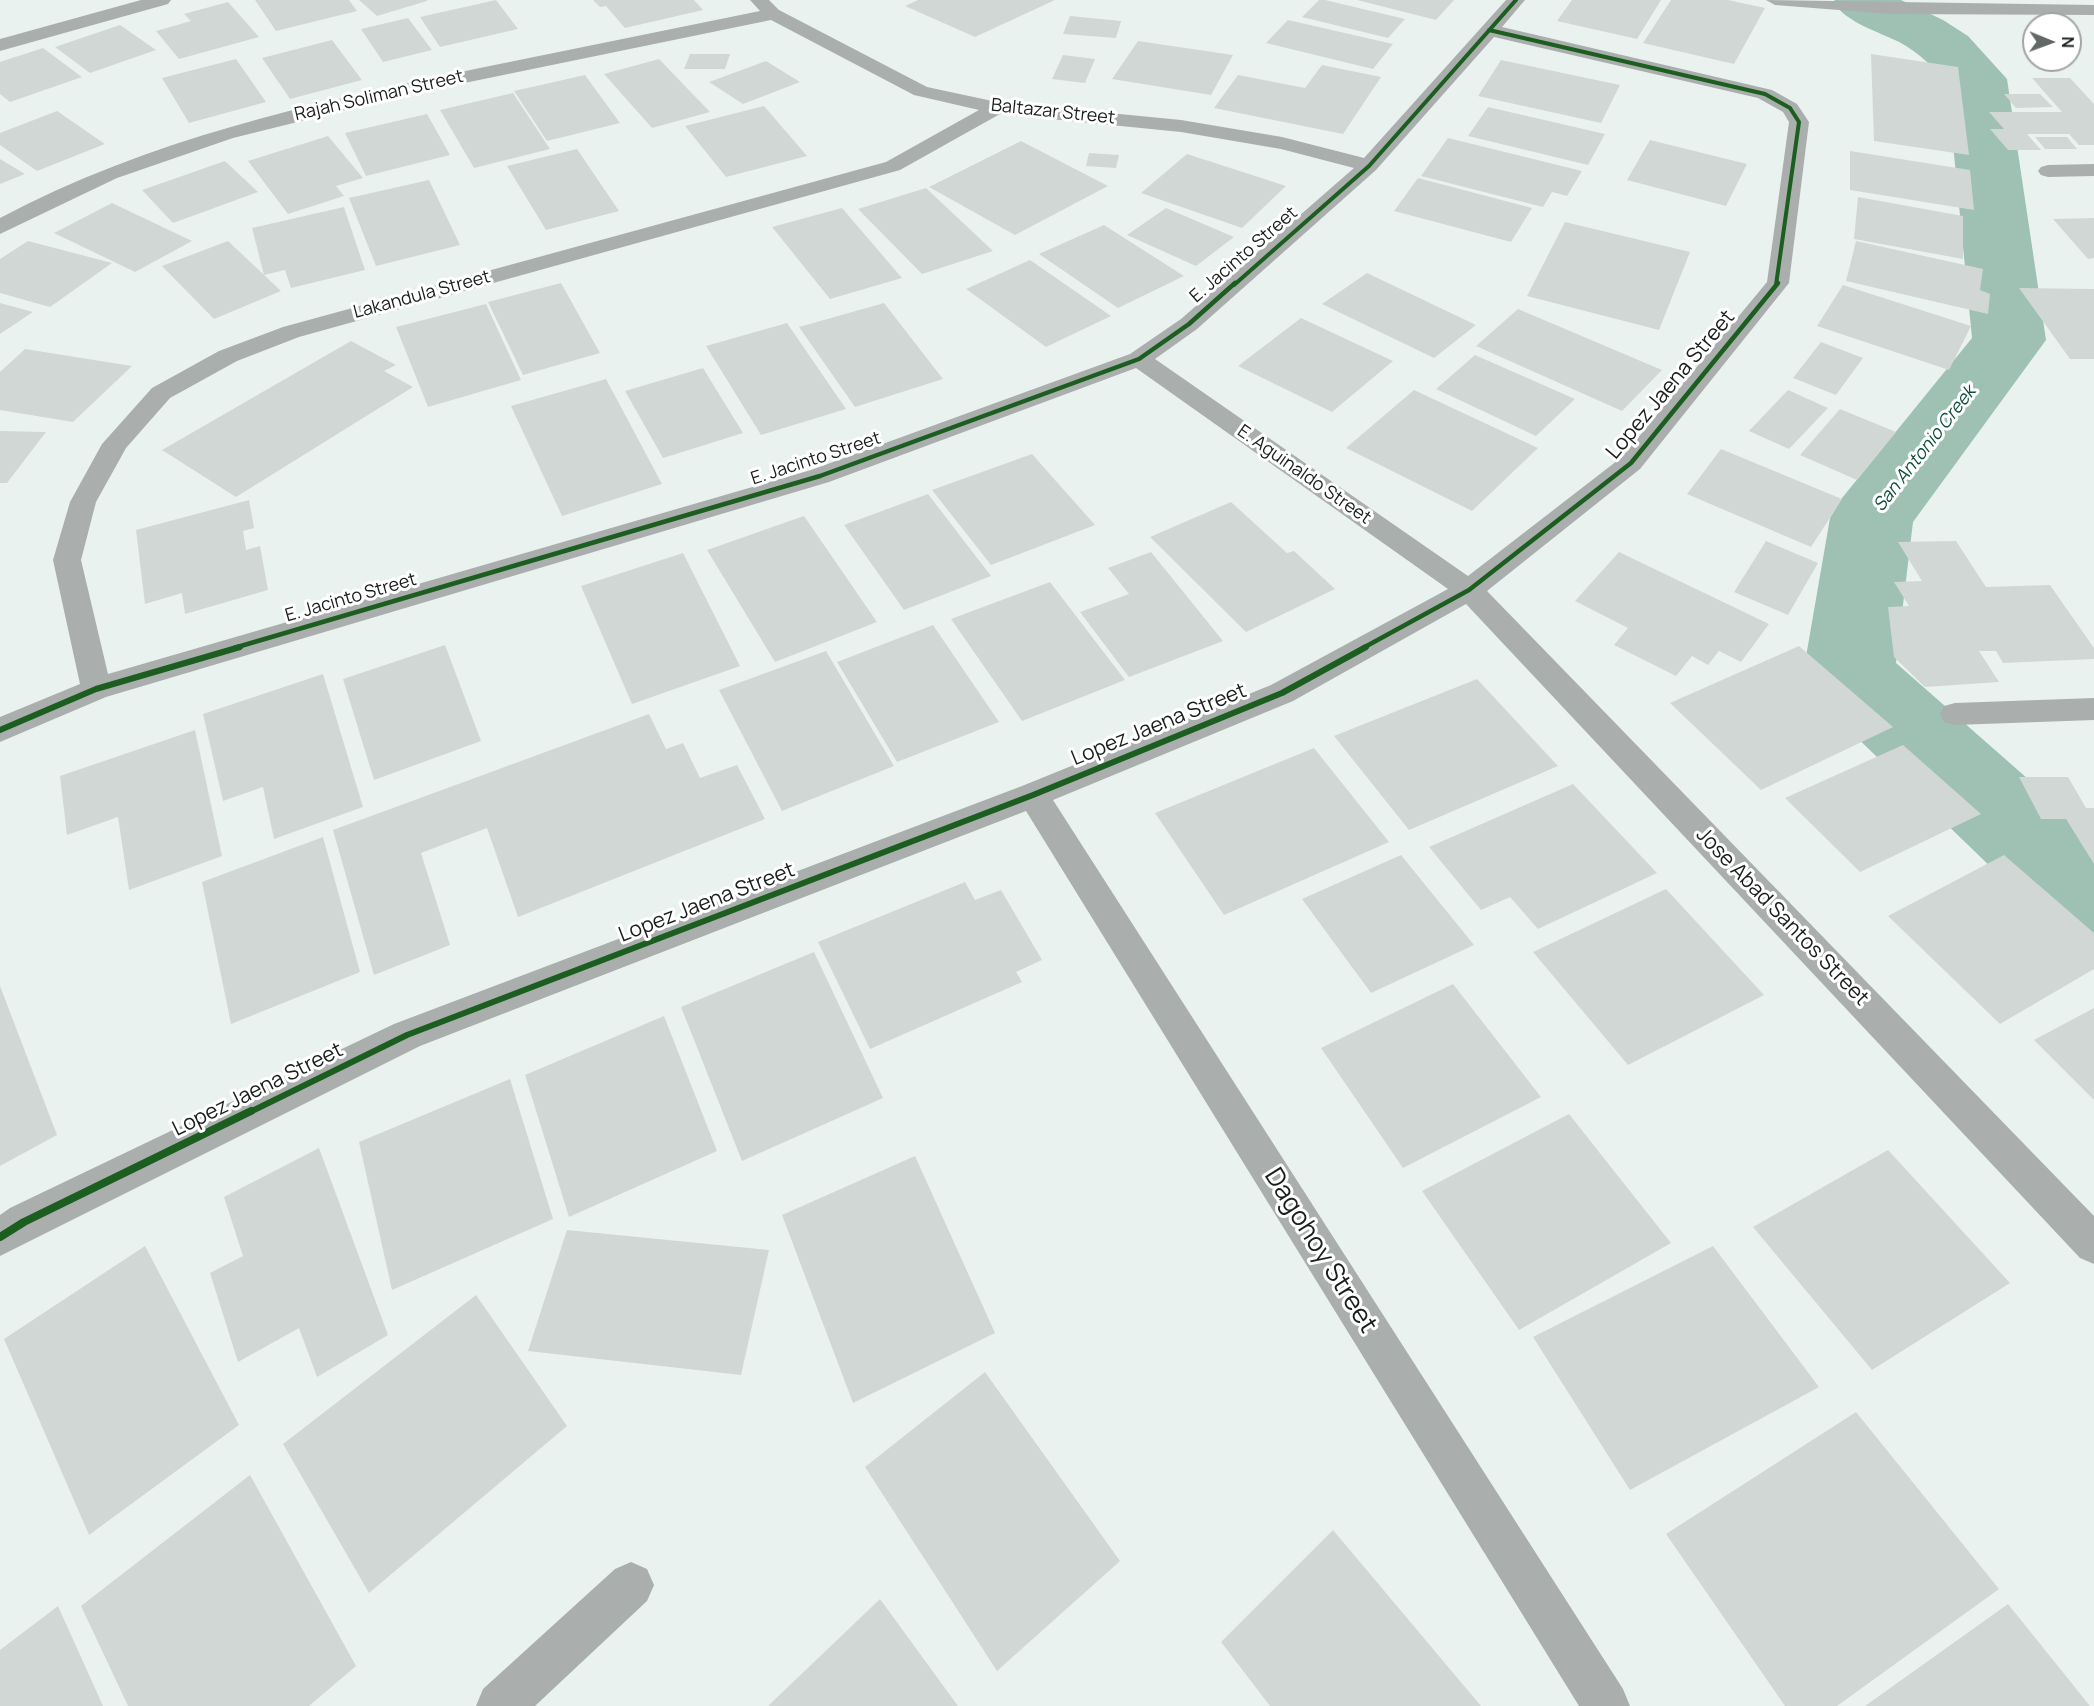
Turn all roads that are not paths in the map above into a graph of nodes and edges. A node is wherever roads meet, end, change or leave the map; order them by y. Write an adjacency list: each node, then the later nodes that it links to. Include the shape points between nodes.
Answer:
1 (162, 0): 8 (street)
2 (759, 0): 6 (street, Baltazar Street)
3 (1516, 0): 7 (street, E. Jacinto Street)
4 (1775, 0): 5 (street, via 1890,9)
5 (2094, 9)
6 (773, 14): 9 (street, Baltazar Street, via 921,91); 13 (street, Rajah Soliman Street, via 334,104 194,143 48,199)
7 (1489, 30): 10 (street, E. Jacinto Street); 15 (street, Lopez Jaena Street, via 1765,94 1790,108 1799,122 1778,283 1631,463)
8 (0, 45)
9 (997, 108): 10 (street, Baltazar Street, via 1181,126 1282,143); 16 (street, Lakandula Street, via 893,166 291,332 228,356 161,393 115,444 83,502 67,560)
10 (1369, 166): 14 (street, E. Jacinto Street, via 1189,324)
11 (2094, 170): 12 (street)
12 (2048, 171)
13 (0, 227)
14 (1139, 359): 15 (street, E. Aguinaldo Street); 16 (street, E. Jacinto Street, via 820,476)
15 (1469, 590): 20 (street, Lopez Jaena Street, via 1282,693); 22 (street, Jose Abad Santos Street)
16 (96, 689): 19 (street, E. Jacinto Street)
17 (2094, 710): 18 (street)
18 (1955, 714)
19 (0, 730)
20 (1033, 795): 21 (street, Lopez Jaena Street, via 407,1035); 25 (street, Dagohoy Street)
21 (0, 1237)
22 (2094, 1244)
23 (631, 1585): 24 (street)
24 (500, 1706)
25 (1606, 1706)

